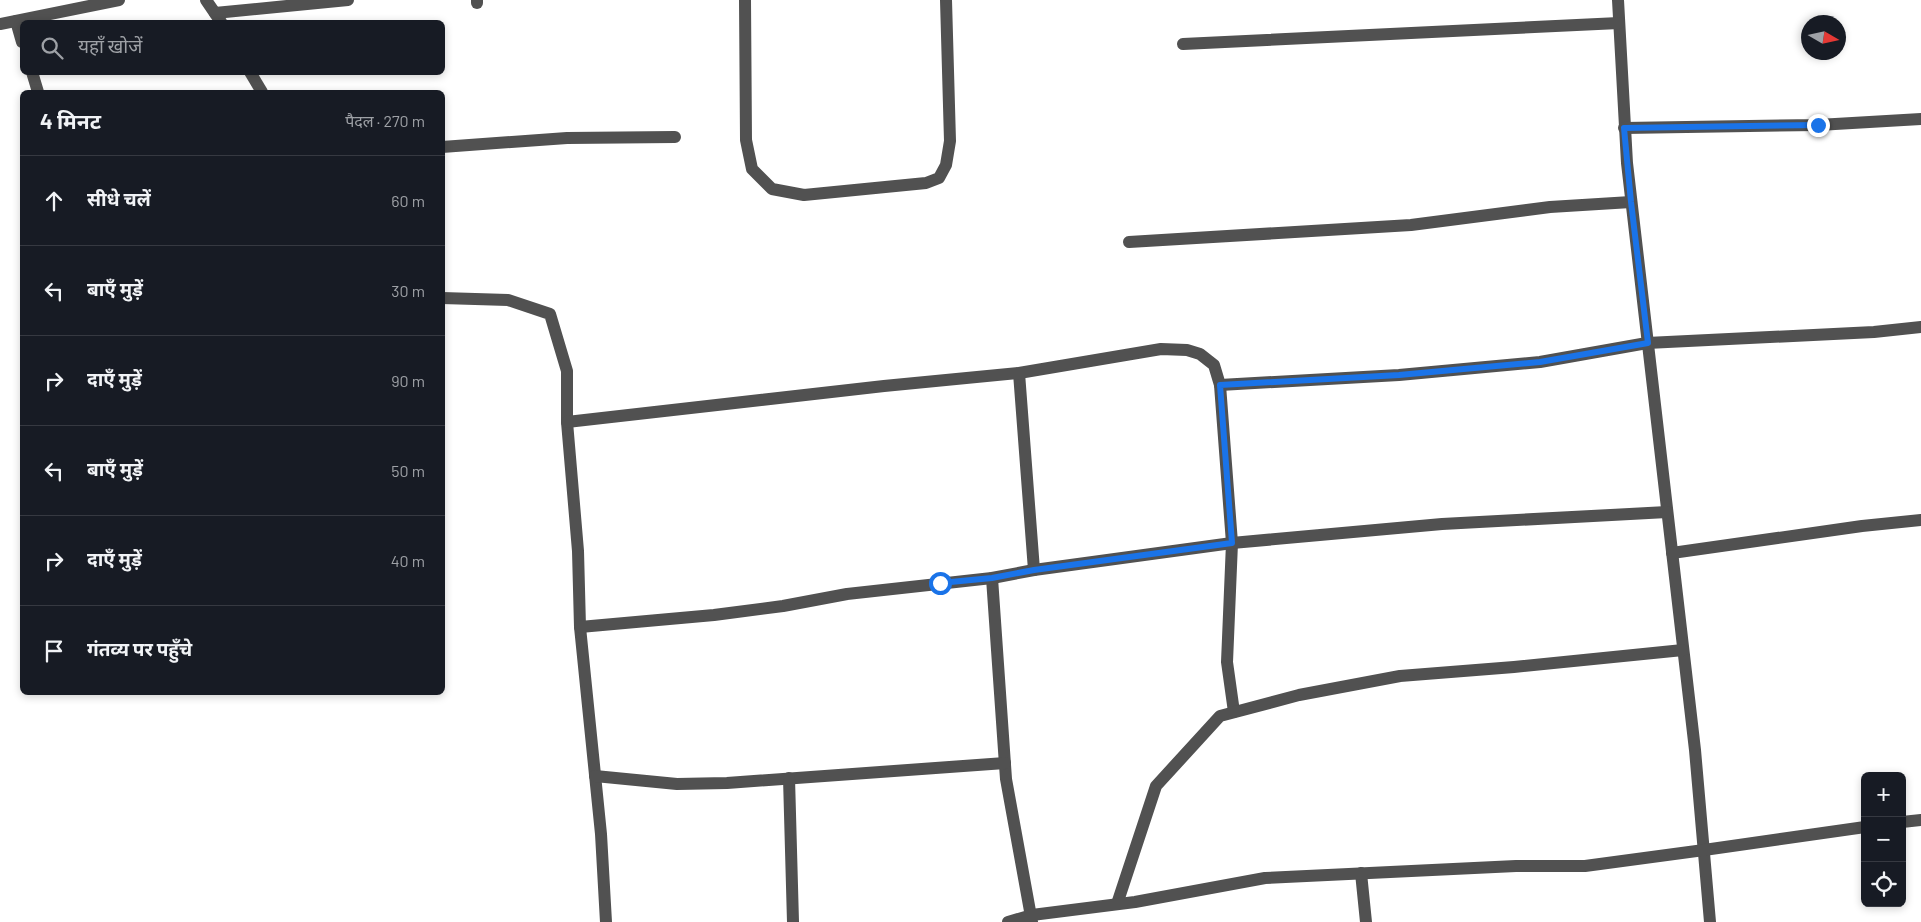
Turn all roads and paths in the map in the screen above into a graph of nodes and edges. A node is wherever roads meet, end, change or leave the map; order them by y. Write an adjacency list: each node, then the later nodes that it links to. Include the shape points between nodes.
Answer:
1 (119, 0): 10 (street)
2 (206, 0): 8 (street)
3 (348, 0): 7 (street)
4 (745, 0): 5 (street, via 746,140 752,169 772,189 804,195 926,183 939,178 946,164 950,141)
5 (946, 0)
6 (1618, 0): 12 (street)
7 (334, 1): 8 (street)
8 (218, 18)
9 (20, 20): 11 (street)
10 (21, 20)
11 (16, 21): 13 (street); 14 (street)
12 (1619, 23): 15 (street); 21 (street)
13 (0, 24)
14 (20, 35)
15 (1183, 44)
16 (33, 75): 18 (street)
17 (252, 75): 19 (street)
18 (37, 90)
19 (261, 90)
20 (1921, 119): 21 (street, via 1818,125)
21 (1624, 128): 24 (street)
22 (675, 137): 23 (street, via 567,138)
23 (445, 147)
24 (1631, 202): 25 (street, via 1550,207 1411,225); 28 (street)
25 (1129, 242)
26 (445, 298): 31 (street, via 508,300 550,314 567,371)
27 (1921, 327): 28 (street)
28 (1648, 343): 30 (street, via 1540,362 1399,375); 32 (street)
29 (1020, 373): 30 (street, via 1161,349 1187,350 1200,354 1214,365); 31 (street); 36 (street)
30 (1220, 385): 34 (street)
31 (567, 422): 38 (street, via 578,551)
32 (1667, 512): 34 (street, via 1442,524); 35 (street)
33 (1921, 520): 35 (street)
34 (1232, 543): 36 (street); 40 (street, via 1226,662)
35 (1672, 553): 39 (street)
36 (1034, 570): 37 (street)
37 (992, 578): 38 (street, via 847,594 714,615); 41 (street)
38 (580, 627): 42 (street)
39 (1683, 650): 40 (street, via 1400,676 1299,695); 47 (street)
40 (1234, 712): 49 (street, via 1220,716 1156,786)
41 (1005, 763): 43 (street); 50 (street)
42 (595, 776): 43 (street, via 677,784); 51 (street)
43 (789, 778): 52 (street)
44 (1921, 820): 45 (street)
45 (1906, 822)
46 (1861, 828): 47 (street)
47 (1704, 850): 48 (street, via 1585,866); 55 (street)
48 (1361, 874): 49 (street, via 1265,878); 54 (street)
49 (1117, 904): 50 (street)
50 (1032, 918): 53 (street)
51 (606, 922)
52 (793, 922)
53 (1008, 922)
54 (1366, 922)
55 (1710, 922)

